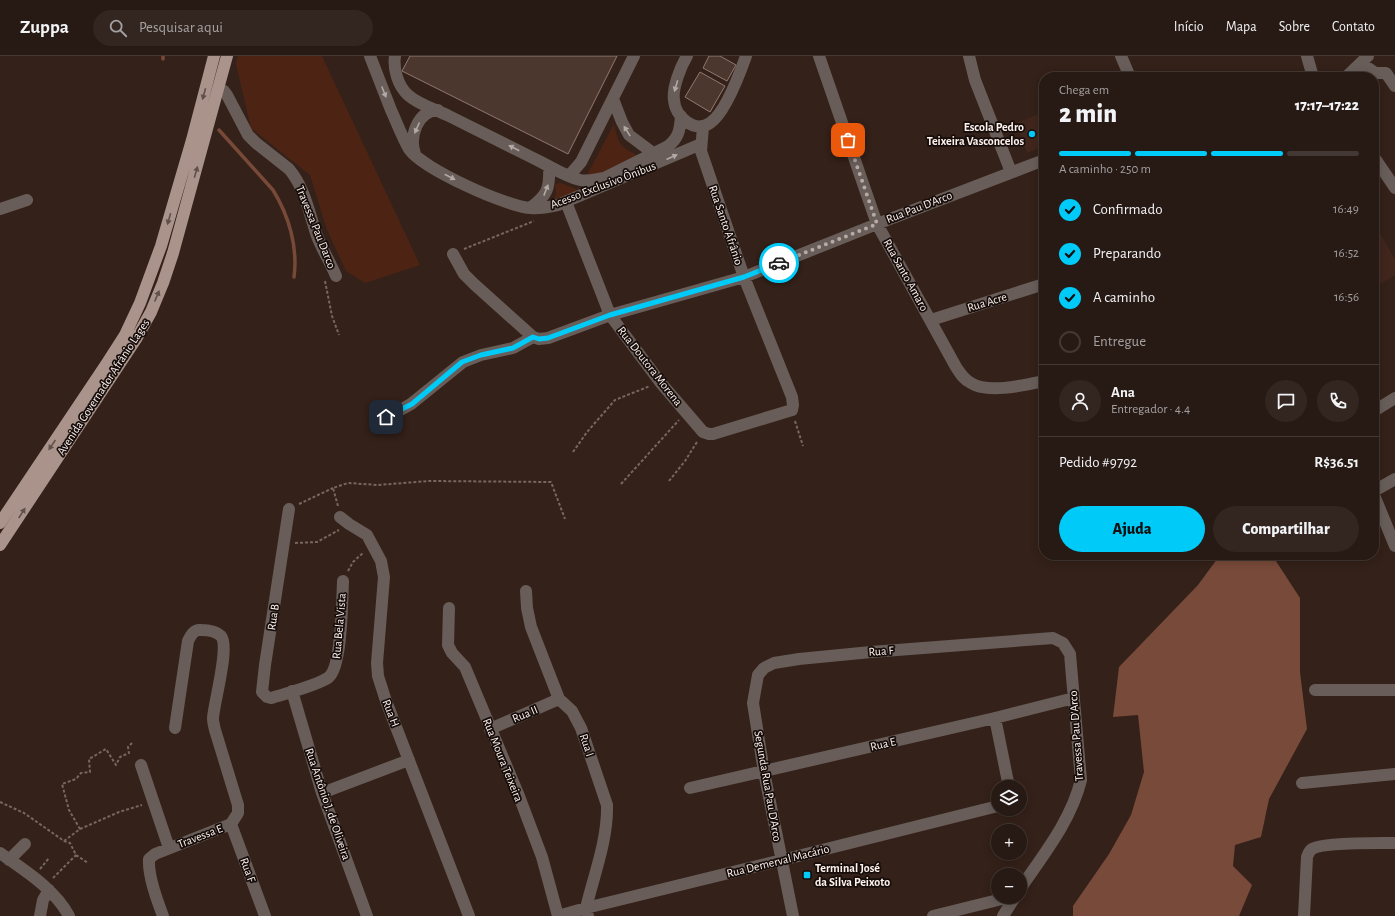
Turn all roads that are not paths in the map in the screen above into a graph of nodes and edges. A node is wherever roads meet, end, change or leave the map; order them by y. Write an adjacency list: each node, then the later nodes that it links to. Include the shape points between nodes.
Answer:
1 (214, 56): 55 (main road, Avenida Governador Afrânio Lages, one-way to 55, via 161,246 140,303 107,363)
2 (227, 56): 19 (main road, Avenida Governador Afrânio Lages)
3 (370, 56): 26 (street, Acesso Exclusivo Ônibus, one-way to 26, via 400,131)
4 (395, 56): 21 (street, Acesso Exclusivo Ônibus, via 396,72 407,95)
5 (634, 56): 20 (street, Acesso Exclusivo Ônibus)
6 (687, 56): 22 (street, one-way to 22, via 674,91 675,104)
7 (746, 56): 23 (street, via 722,109)
8 (819, 56): 37 (street, Rua Santo Amaro)
9 (969, 56): 30 (street, via 975,80)
10 (1121, 56): 13 (street)
11 (1307, 56): 14 (street)
12 (1365, 60): 15 (street); 16 (street)
13 (1128, 72)
14 (1312, 72)
15 (1352, 72)
16 (1374, 72)
17 (1379, 73): 18 (street, via 1386,73)
18 (1395, 86)
19 (218, 89): 40 (street, Travessa Pau Darco, via 227,95 248,135 289,169 300,185); 56 (main road, Avenida Governador Afrânio Lages, one-way to 19, via 136,339 151,312 173,252)
20 (613, 99): 25 (street, Acesso Exclusivo Ônibus, one-way to 20, via 629,135); 31 (street, Acesso Exclusivo Ônibus, via 581,162)
21 (438, 110): 26 (street, one-way to 26, via 427,114 415,129 412,141); 29 (street, Acesso Exclusivo Ônibus, one-way to 21)
22 (681, 116): 23 (street, via 688,123); 25 (street, Acesso Exclusivo Ônibus, via 676,138 668,146)
23 (703, 127): 24 (street, Rua Santo Afrânio)
24 (701, 144): 35 (street, Acesso Exclusivo Ônibus, one-way to 24, via 558,205); 39 (street, Rua Santo Afrânio, via 701,151)
25 (653, 153): 31 (street, Acesso Exclusivo Ônibus, via 604,178 582,180)
26 (416, 157): 35 (street, Acesso Exclusivo Ônibus, one-way to 35, via 430,167 481,192)
27 (1039, 162): 30 (street, Rua Pau D'Arco)
28 (1379, 164): 32 (street)
29 (549, 166): 31 (street, Acesso Exclusivo Ônibus); 35 (street, one-way to 29, via 542,200 550,179)
30 (1011, 172): 37 (street, Rua Pau D'Arco)
31 (569, 176)
32 (1395, 188)
33 (27, 200): 36 (street)
34 (568, 207): 42 (street, Rua Doutora Morena)
35 (530, 208)
36 (0, 209)
37 (877, 224): 39 (street, Rua Pau D'Arco); 43 (street, Rua Santo Amaro)
38 (453, 254): 44 (street, via 464,274)
39 (744, 277): 42 (street, Rua Pau D'Arco); 49 (street, Rua Santo Afrânio, via 792,397 792,410 713,434)
40 (330, 278)
41 (1039, 286): 43 (street, Rua Acre)
42 (610, 315): 44 (street, Rua Pau D'Arco, via 548,338); 49 (street, Rua Doutora Morena, via 660,382)
43 (931, 320): 45 (street, Rua Santo Amaro, via 960,374 971,384 983,388 1016,387)
44 (533, 337): 48 (street, via 513,348 462,362 412,404)
45 (1039, 382)
46 (1395, 398): 47 (street)
47 (1379, 408)
48 (377, 420)
49 (703, 432)
50 (1395, 479): 51 (street)
51 (1379, 488)
52 (1379, 506): 57 (street)
53 (289, 509): 64 (street, Rua B, via 262,692 271,698)
54 (344, 521): 71 (street, Rua H, via 366,535 381,561 384,577 377,656 378,676)
55 (0, 523)
56 (0, 545)
57 (1395, 546)
58 (343, 581): 64 (street, Rua Bela Vista, via 339,646 334,670 328,678)
59 (526, 591): 66 (street, Rua I, via 531,627)
60 (449, 608): 70 (street, Rua Moura Teixeira, via 448,645 465,667)
61 (1037, 640): 65 (street, Travessa Pau D'Arco, via 1059,640 1070,654); 67 (street, Rua F, via 871,652 774,663 758,675)
62 (1315, 690): 63 (street)
63 (1395, 690)
64 (292, 691): 78 (street, Rua Antônio J. de Oliveira)
65 (1074, 698): 68 (street, Rua E); 86 (street, Travessa Pau D'Arco, via 1081,780 1077,796 1067,819)
66 (559, 699): 70 (street, Rua II); 90 (street, Rua I, via 572,711 581,728 607,805 603,841)
67 (753, 704): 73 (street, Segunda Rua Pau D'Arco)
68 (995, 718): 73 (street, Rua E); 75 (street)
69 (175, 728): 80 (street, via 188,641 194,632 199,630 215,632 222,637 224,645 213,719 238,805 238,813)
70 (490, 729): 97 (street, Rua Moura Teixeira, via 542,856)
71 (409, 760): 78 (street); 96 (street, Rua H)
72 (141, 765): 83 (street)
73 (764, 772): 77 (street, Rua E); 85 (street, Segunda Rua Pau D'Arco)
74 (1395, 774): 76 (street)
75 (1008, 780)
76 (1302, 783)
77 (690, 788)
78 (322, 793): 95 (street, Rua Antônio J. de Oliveira)
79 (991, 808): 85 (street, Rua Demerval Macário)
80 (231, 824): 83 (street, Travessa E); 94 (street, Rua F)
81 (1395, 843): 101 (street, via 1312,848 1308,857)
82 (25, 844): 84 (street)
83 (169, 848): 93 (street, Travessa E, via 149,859 148,866)
84 (7, 857): 87 (street)
85 (782, 860): 90 (street, Rua Demerval Macário); 98 (street, Segunda Rua Pau D'Arco)
86 (1027, 879)
87 (46, 889): 91 (street); 92 (street, via 65,908)
88 (991, 902): 99 (street)
89 (1011, 904): 100 (street)
90 (587, 912): 97 (street, Rua Demerval Macário)
91 (40, 916)
92 (69, 916)
93 (163, 916)
94 (265, 916)
95 (367, 916)
96 (469, 916)
97 (558, 916)
98 (793, 916)
99 (933, 916)
100 (1003, 916)
101 (1304, 916)

